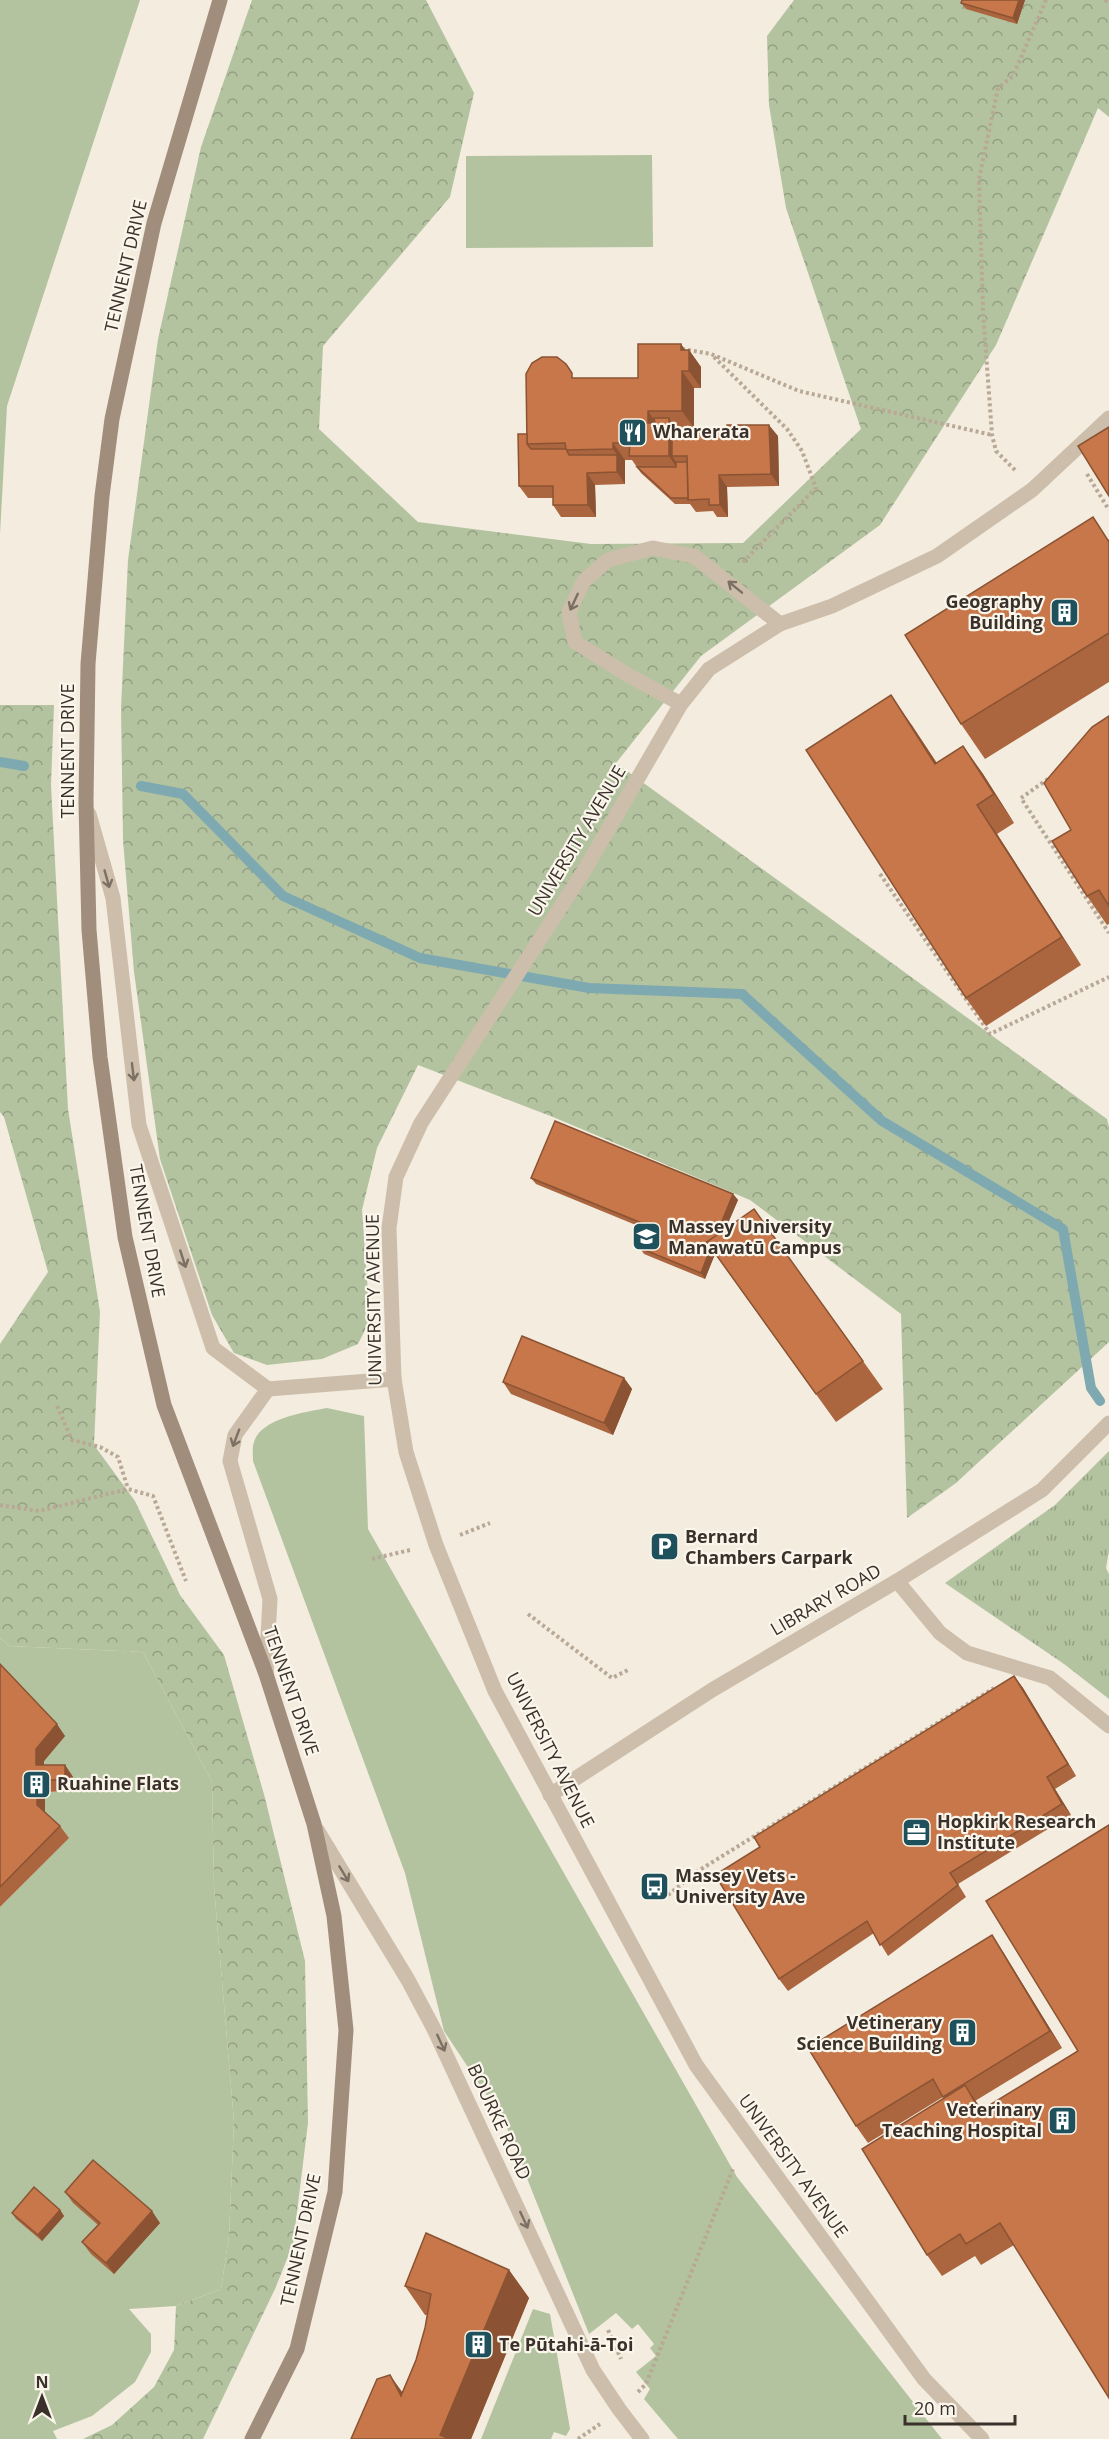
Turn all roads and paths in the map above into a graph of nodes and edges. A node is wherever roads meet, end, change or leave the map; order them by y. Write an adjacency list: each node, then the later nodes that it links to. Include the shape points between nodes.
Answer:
1 (220, 0): 16 (main road, TENNENT DRIVE, via 154,223 112,419 88,664)
2 (1046, 0): 8 (path, via 1013,76 998,88 979,179)
3 (1105, 0): 4 (path)
4 (1109, 3)
5 (677, 348): 6 (path)
6 (711, 354): 8 (path, via 799,391); 12 (path, via 787,429 802,450 816,488)
7 (1109, 418): 9 (street, UNIVERSITY AVENUE)
8 (992, 435): 10 (path, via 996,451)
9 (1073, 450): 11 (path); 13 (street, UNIVERSITY AVENUE, via 1032,490 937,556 832,606)
10 (1016, 471)
11 (1109, 510)
12 (727, 581): 13 (street, one-way to 12); 14 (street, one-way to 14, via 694,556 653,548 608,560 584,581 569,612 575,642)
13 (780, 624): 14 (street, UNIVERSITY AVENUE, via 709,669)
14 (681, 704): 20 (street, UNIVERSITY AVENUE, via 584,871 421,1123 396,1177 389,1228)
15 (1050, 778): 18 (path, via 1021,798)
16 (86, 802): 21 (street, one-way to 21, via 113,898 139,1125 213,1348); 31 (main road, TENNENT DRIVE, via 89,930 97,1023 125,1237 164,1405)
17 (880, 874): 19 (path, via 990,1034)
18 (1109, 933)
19 (1109, 977)
20 (393, 1379): 21 (street); 33 (street, UNIVERSITY AVENUE, via 406,1452 436,1545 495,1691)
21 (268, 1389): 31 (street, one-way to 31, via 235,1435 230,1461 270,1599)
22 (57, 1406): 24 (path, via 72,1440 118,1456)
23 (1109, 1423): 27 (street, LIBRARY ROAD, via 1042,1490)
24 (128, 1489): 25 (path, via 39,1511); 26 (path, via 153,1496)
25 (0, 1505)
26 (186, 1581)
27 (897, 1581): 30 (street, via 940,1633 966,1653); 33 (street, LIBRARY ROAD, via 712,1690)
28 (528, 1614): 29 (path, via 612,1678)
29 (628, 1670)
30 (1024, 1670): 32 (street, via 1050,1678); 35 (path, via 698,1871)
31 (266, 1674): 34 (main road, TENNENT DRIVE)
32 (1109, 1726)
33 (550, 1795): 42 (street, UNIVERSITY AVENUE, via 696,2065 924,2379)
34 (314, 1824): 39 (main road, TENNENT DRIVE, via 334,1916 346,2030 335,2192 297,2349); 41 (street, BOURKE ROAD, one-way to 41, via 434,2029 593,2370)
35 (668, 1895)
36 (733, 2169): 37 (path)
37 (646, 2384)
38 (601, 2423): 40 (path)
39 (252, 2439)
40 (578, 2439)
41 (642, 2439)
42 (982, 2439)

